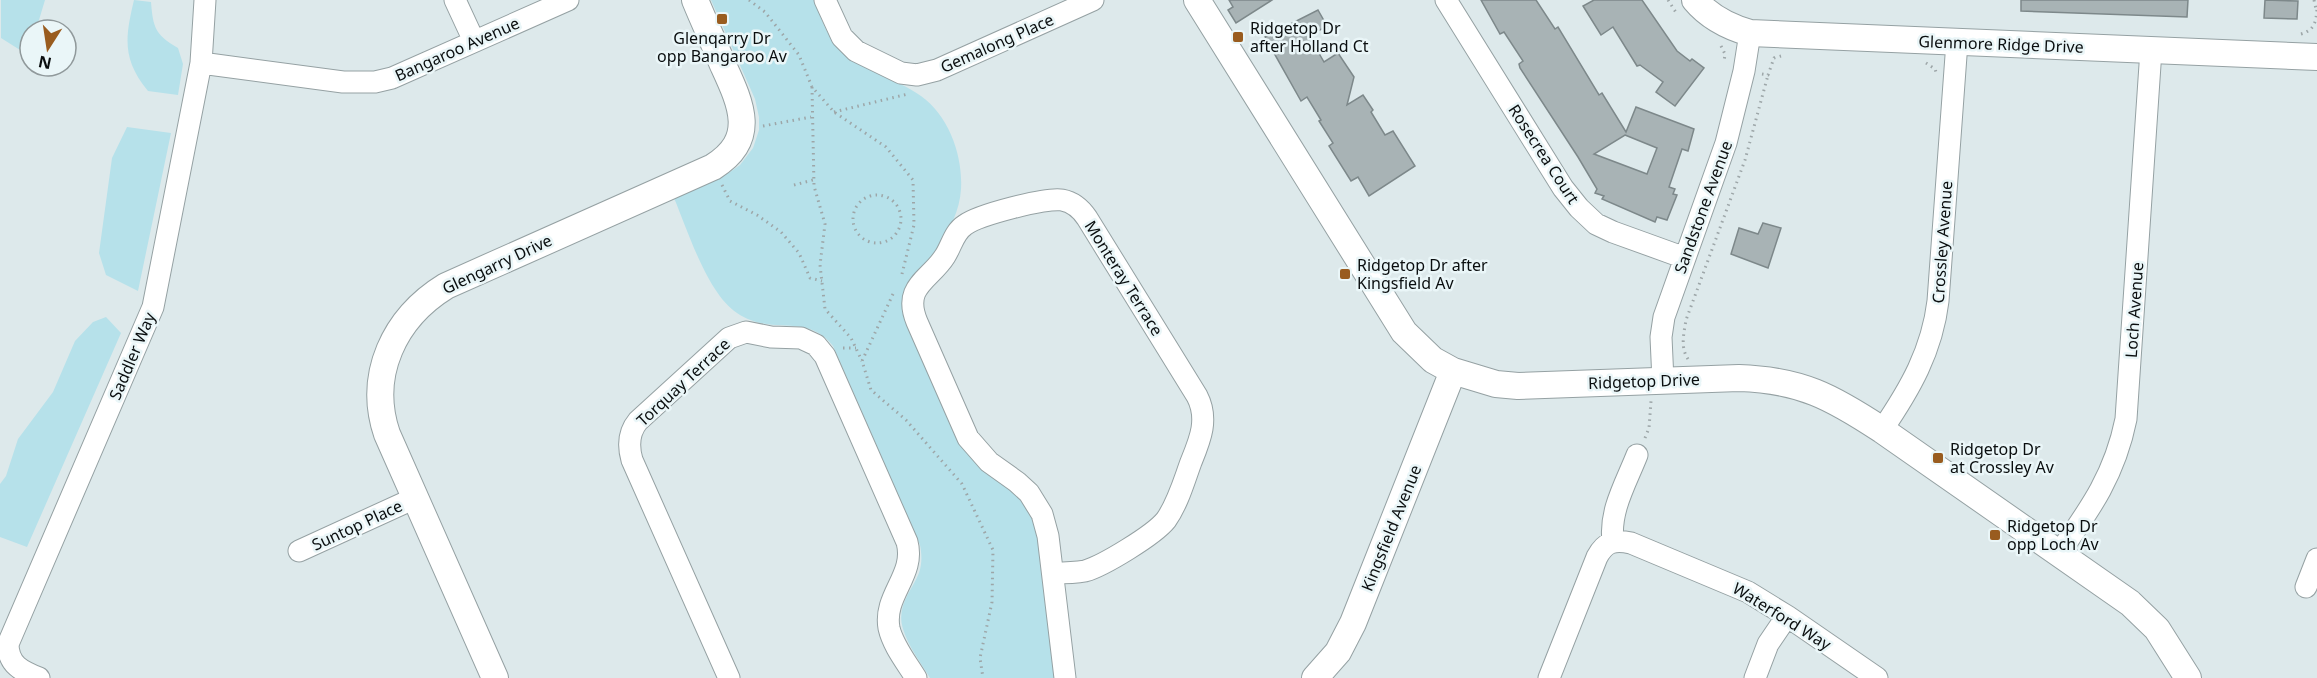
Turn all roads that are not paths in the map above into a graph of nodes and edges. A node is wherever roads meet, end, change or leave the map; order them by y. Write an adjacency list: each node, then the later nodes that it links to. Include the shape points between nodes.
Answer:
1 (205, 0): 15 (street, Saddler Way)
2 (455, 0): 11 (street)
3 (568, 0): 11 (street, Bangaroo Avenue)
4 (695, 0): 21 (street, Glengarry Drive, via 742,110 736,144 713,167 446,286 407,318 385,359 380,405 387,434)
5 (825, 0): 6 (street, Gemalong Place, via 851,48 894,71 917,75 937,70)
6 (1093, 0)
7 (1197, 0): 17 (street, Ridgetop Drive, via 1404,332 1433,360)
8 (1446, 0): 16 (street, Rosecrea Court, via 1579,208 1604,228)
9 (1689, 10): 10 (street, Glenmore Ridge Drive)
10 (1750, 33): 12 (street, Glenmore Ridge Drive); 16 (street, Sandstone Avenue, via 1726,143)
11 (474, 41): 15 (street, Bangaroo Avenue, via 375,82 343,82)
12 (1957, 42): 13 (street, Glenmore Ridge Drive); 19 (street, Crossley Avenue, via 1934,328 1920,368)
13 (2151, 50): 14 (street, Glenmore Ridge Drive); 24 (street, Loch Avenue, via 2126,419 2110,473)
14 (2317, 57)
15 (201, 63): 29 (street, Saddler Way, via 153,307 8,644 14,664)
16 (1685, 258): 18 (street, Sandstone Avenue, via 1664,317)
17 (1453, 371): 18 (street, Ridgetop Drive, via 1496,384); 34 (street, Kingsfield Avenue, via 1353,623 1338,652)
18 (1654, 394): 19 (street, Ridgetop Drive, via 1739,378 1785,382 1828,396)
19 (1882, 430): 24 (street, Ridgetop Drive)
20 (1637, 455): 22 (street, via 1613,515)
21 (415, 498): 23 (street, Suntop Place); 30 (street, Glengarry Drive)
22 (1613, 541): 28 (street, Waterford Way, via 1630,543 1737,586); 35 (street, via 1597,557)
23 (299, 551)
24 (2059, 553): 38 (street, Ridgetop Drive, via 2145,615)
25 (2317, 559): 27 (street)
26 (1053, 573): 26 (street, Monteray Terrace, via 1048,536 1037,506 1023,487 988,462 968,438 912,303 917,286 942,260 961,227 976,219 1052,199 1068,202 1085,214 1197,396 1203,419 1200,438 1173,509 1160,527 1087,570); 33 (street, Monteray Terrace)
27 (2306, 587)
28 (1787, 616): 36 (street, via 1768,644); 37 (street, Waterford Way)
29 (39, 678)
30 (495, 678)
31 (729, 678): 32 (street, Torquay Terrace, via 632,460 629,442 638,421 729,338 746,332 806,339 825,356 907,542 908,566 892,599 888,621 894,641)
32 (916, 678)
33 (1065, 678)
34 (1315, 678)
35 (1549, 678)
36 (1755, 678)
37 (1877, 678)
38 (2188, 678)

